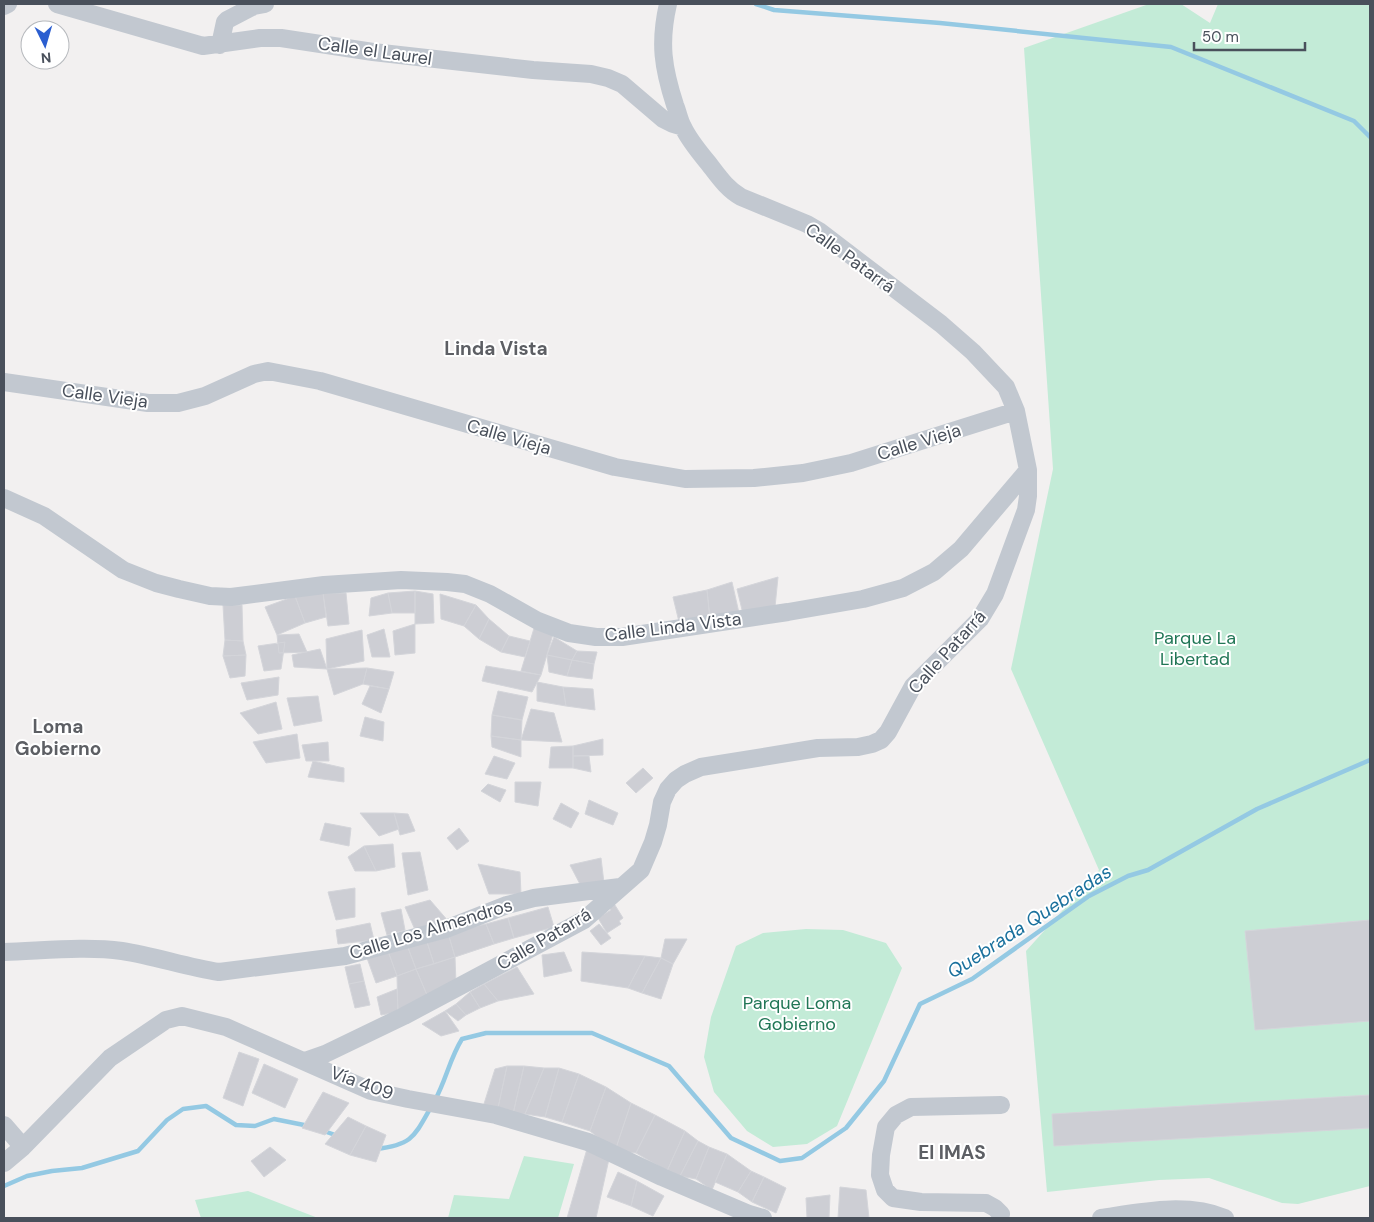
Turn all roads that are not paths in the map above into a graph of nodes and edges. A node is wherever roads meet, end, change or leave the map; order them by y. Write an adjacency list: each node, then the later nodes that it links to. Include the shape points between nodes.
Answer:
1 (8, 4): 5 (street)
2 (57, 4): 6 (street, Calle el Laurel, via 203,46)
3 (266, 4): 6 (street, via 254,6 227,20)
4 (668, 4): 7 (street, Calle Patarrá, via 662,50)
5 (4, 6)
6 (220, 45): 7 (street, Calle el Laurel, via 281,38 383,53 590,74 622,84 663,119)
7 (683, 127): 9 (street, Calle Patarrá, via 732,191 819,231 941,324 1006,387)
8 (4, 382): 9 (street, Calle Vieja, via 148,404 178,403 268,371 320,381 615,467 685,479 754,478 802,473 851,463)
9 (1016, 412): 10 (street, Calle Patarrá)
10 (1028, 470): 11 (street, Calle Linda Vista, via 961,549 934,572 903,588 863,599 622,637 569,633 490,594 464,584 447,582 401,580 324,585 231,597 178,589 123,570 44,516); 12 (street, Calle Patarrá, via 1026,510 995,594 980,619 913,686 881,740 858,747 818,748 701,767 685,774 668,789 662,802 653,842 641,870)
11 (4, 498)
12 (621, 887): 13 (street, Calle Los Almendros, via 534,898 439,931 345,956 219,972 106,950); 14 (street, Calle Patarrá, via 584,920 404,1016)
13 (4, 952)
14 (304, 1061): 17 (street, Vía 409, via 226,1027 182,1016 166,1020 110,1058); 19 (street, Vía 409, via 371,1091 496,1115 588,1142 662,1177)
15 (1001, 1105): 20 (street, via 911,1107 896,1115 886,1127 880,1175 885,1190 893,1198 986,1203 995,1208)
16 (4, 1125): 17 (street)
17 (23, 1147): 18 (street, Vía 409)
18 (4, 1163)
19 (763, 1218)
20 (1000, 1218)
21 (1101, 1218): 22 (street, via 1167,1209)
22 (1225, 1218)

